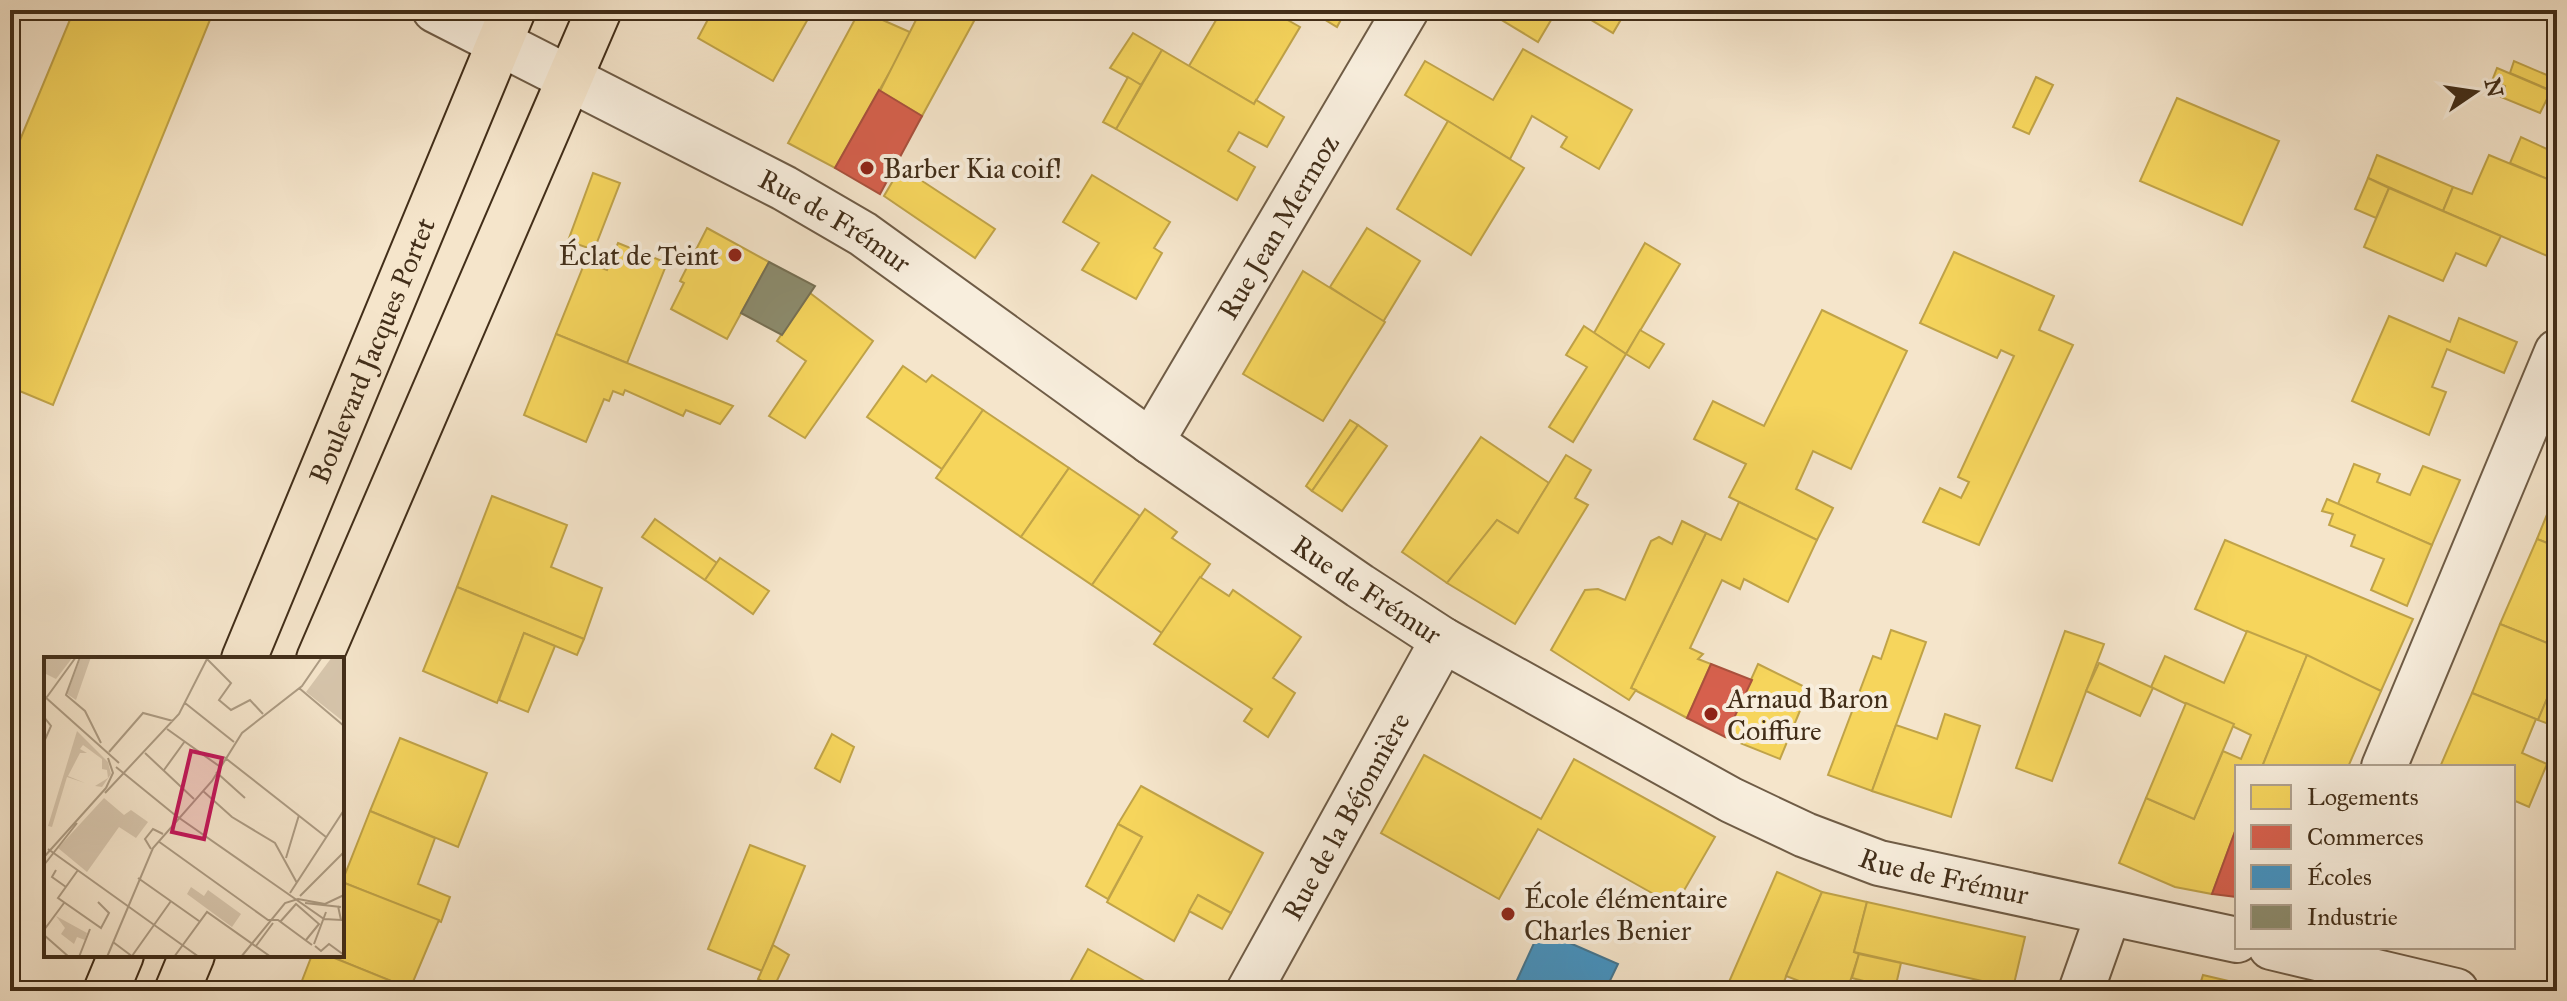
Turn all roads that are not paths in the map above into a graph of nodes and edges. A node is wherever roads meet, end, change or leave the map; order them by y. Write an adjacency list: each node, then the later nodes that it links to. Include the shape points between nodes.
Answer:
1 (435, 10): 4 (street, Rue de Frémur)
2 (599, 10): 5 (main road)
3 (1406, 10): 7 (street, Rue Jean Mermoz)
4 (506, 26): 5 (street, Rue de Frémur); 9 (main road, Boulevard Jacques Portet)
5 (572, 80): 7 (street, Rue de Frémur, via 863,234); 10 (main road)
6 (2557, 352): 11 (street)
7 (1151, 442): 8 (street, Rue de Frémur)
8 (1443, 640): 12 (street, Rue de Frémur, via 1805,835 1879,863); 20 (street, Rue de la Béjonnière)
9 (245, 657)
10 (320, 657)
11 (2385, 765)
12 (2108, 915): 13 (street, Rue de Frémur); 21 (street)
13 (2235, 940)
14 (2294, 949): 15 (street)
15 (2316, 951): 22 (street)
16 (120, 957): 18 (main road)
17 (191, 957): 19 (main road)
18 (106, 991)
19 (177, 991)
20 (1249, 991)
21 (2081, 991)
22 (2456, 991)

